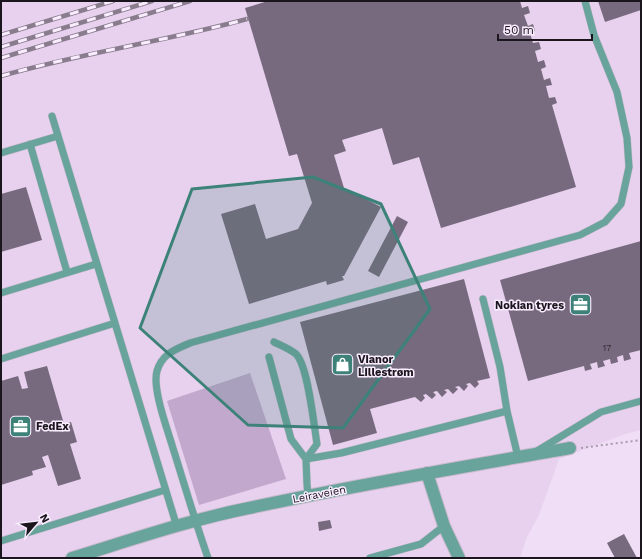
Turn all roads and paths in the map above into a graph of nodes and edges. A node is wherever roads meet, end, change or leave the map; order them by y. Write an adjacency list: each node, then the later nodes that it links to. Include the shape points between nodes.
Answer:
1 (585, 1): 23 (lane, via 594,35 618,92 627,138 629,167 621,204 605,222 580,235 190,343 161,359 156,373 157,396)
2 (52, 116): 3 (lane)
3 (58, 136): 4 (lane); 6 (lane)
4 (30, 144): 5 (lane); 7 (lane)
5 (1, 153)
6 (96, 264): 7 (lane); 10 (lane)
7 (67, 272): 8 (lane)
8 (1, 293)
9 (483, 299): 15 (lane, via 500,367)
10 (115, 323): 13 (lane); 21 (lane)
11 (274, 342): 19 (lane, via 296,354 302,364 310,394 317,444)
12 (268, 357): 19 (lane, via 291,439)
13 (1, 359)
14 (641, 401): 18 (lane, via 601,412)
15 (507, 411): 18 (lane); 19 (lane, via 341,453)
16 (641, 440): 17 (path)
17 (570, 448): 18 (street, Leiraveien)
18 (524, 456): 20 (street, Leiraveien)
19 (306, 459): 22 (lane)
20 (427, 473): 22 (street, Leiraveien); 25 (street)
21 (166, 490): 24 (lane); 26 (lane)
22 (308, 496): 23 (street, Leiraveien)
23 (195, 521): 24 (street, Leiraveien); 28 (lane)
24 (176, 526): 27 (street, Leiraveien)
25 (444, 526): 29 (lane, via 421,544); 30 (street)
26 (1, 541)
27 (72, 558)
28 (208, 558)
29 (370, 558)
30 (459, 558)

